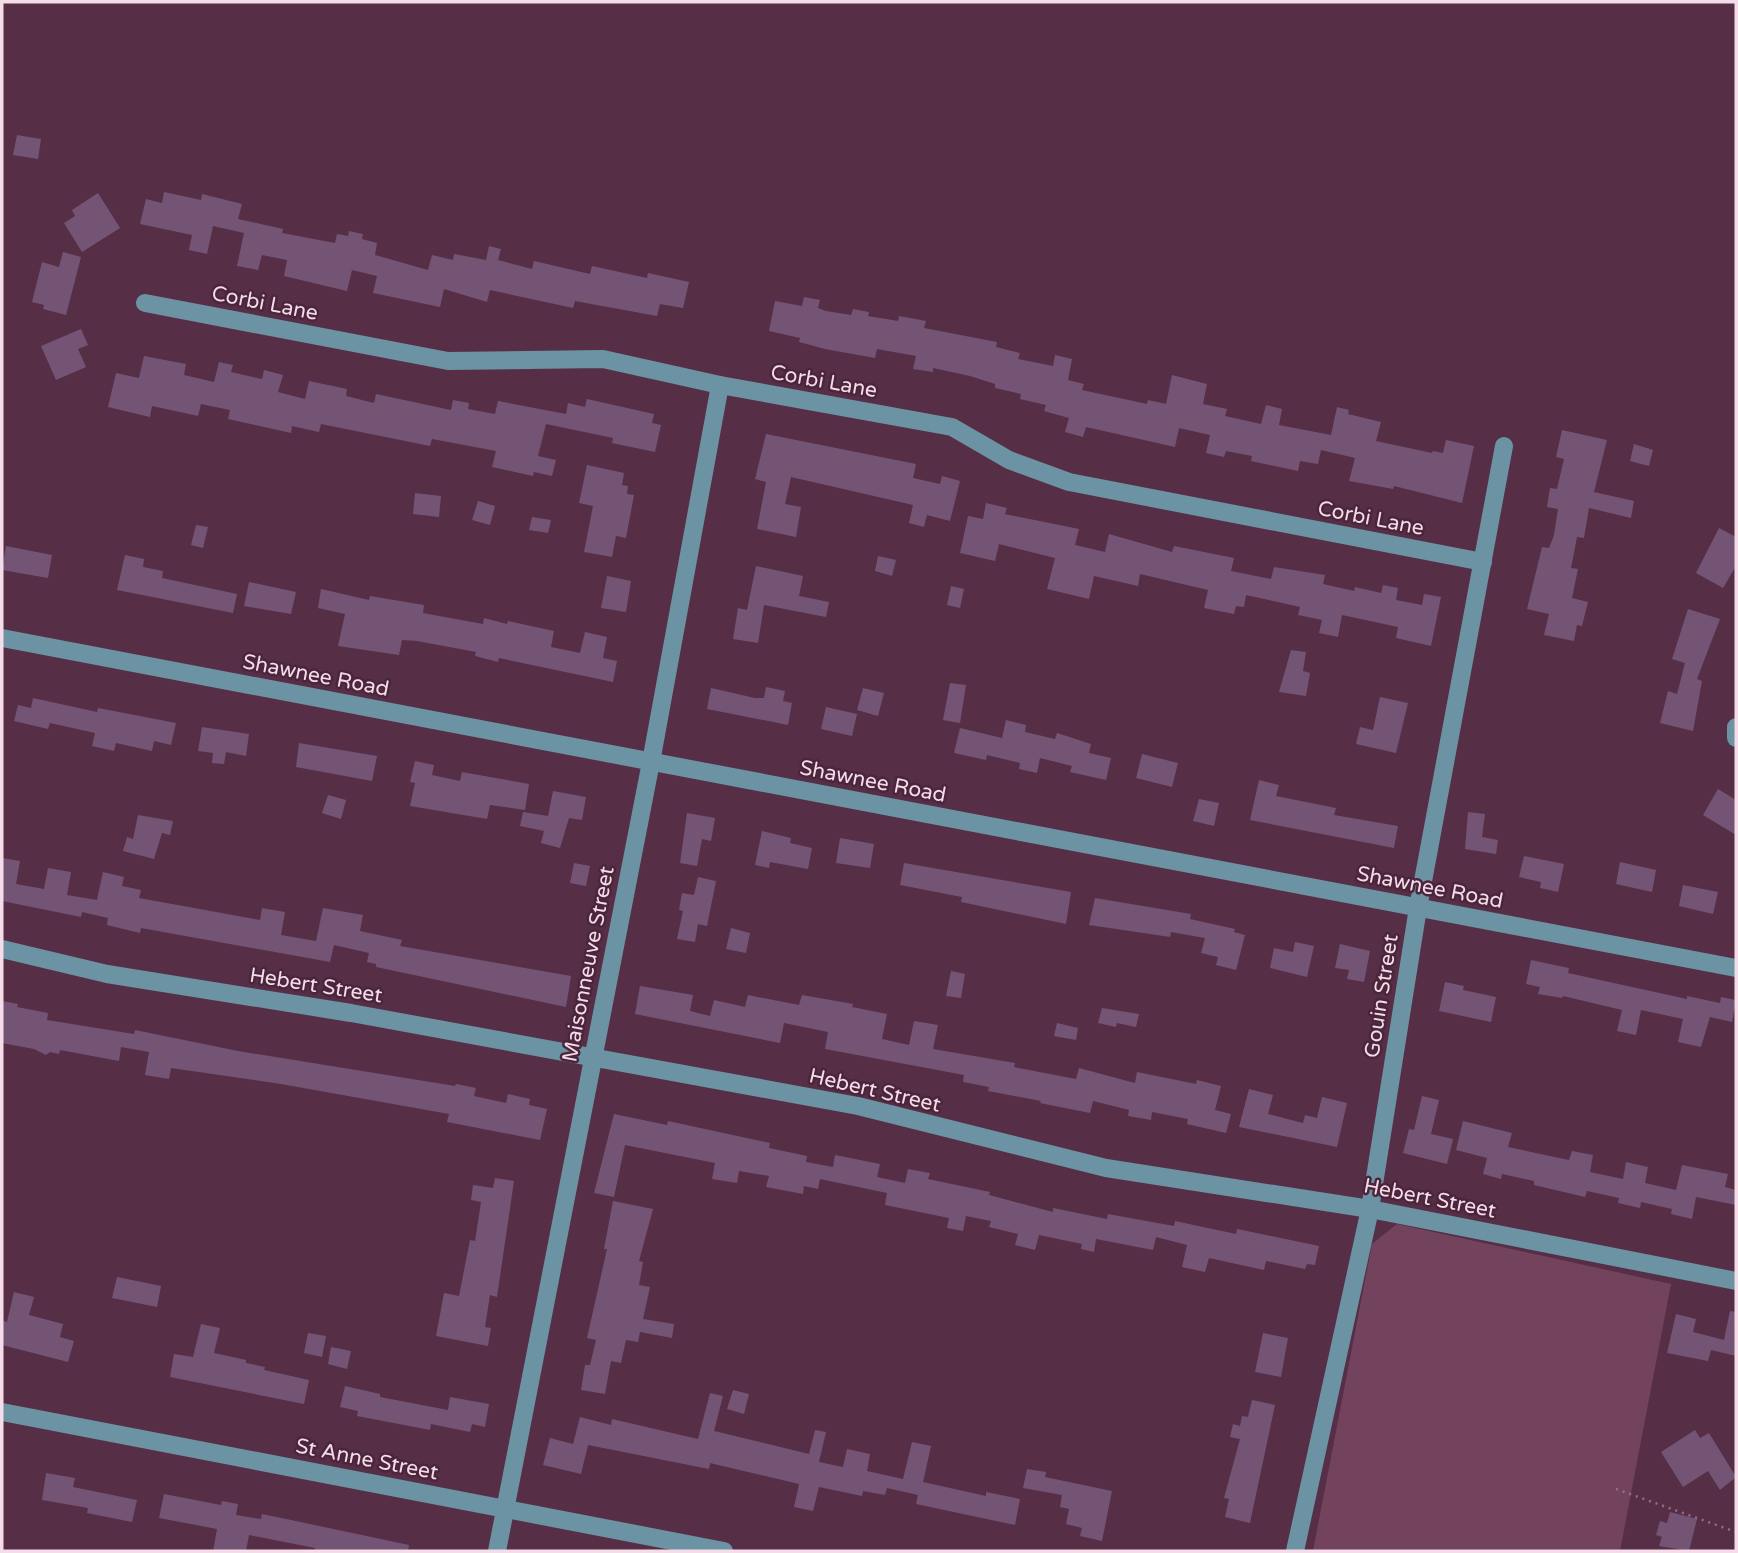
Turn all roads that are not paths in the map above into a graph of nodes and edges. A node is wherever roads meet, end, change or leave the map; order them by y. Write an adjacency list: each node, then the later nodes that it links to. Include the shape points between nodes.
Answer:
1 (145, 303): 2 (street, Corbi Lane, via 448,361 603,359)
2 (720, 385): 4 (street, Corbi Lane, via 952,427 1009,460 1069,482); 8 (street, Maisonneuve Street)
3 (1504, 446): 4 (street, Gouin Street)
4 (1483, 562): 9 (street, Gouin Street)
5 (2, 638): 8 (street, Shawnee Road)
6 (1736, 727): 7 (street)
7 (1736, 738)
8 (651, 762): 9 (street, Shawnee Road); 12 (street, Maisonneuve Street)
9 (1418, 908): 11 (street, Shawnee Road); 13 (street, Gouin Street)
10 (2, 949): 12 (street, Hebert Street, via 107,974)
11 (1736, 968)
12 (592, 1058): 13 (street, Hebert Street, via 858,1106 1106,1168); 16 (street, Maisonneuve Street)
13 (1370, 1209): 14 (street, Hebert Street); 19 (street, Gouin Street)
14 (1736, 1281)
15 (2, 1412): 16 (street, St Anne Street)
16 (505, 1509): 17 (street, Maisonneuve Street); 18 (street, St Anne Street)
17 (497, 1551)
18 (724, 1551)
19 (1295, 1551)

